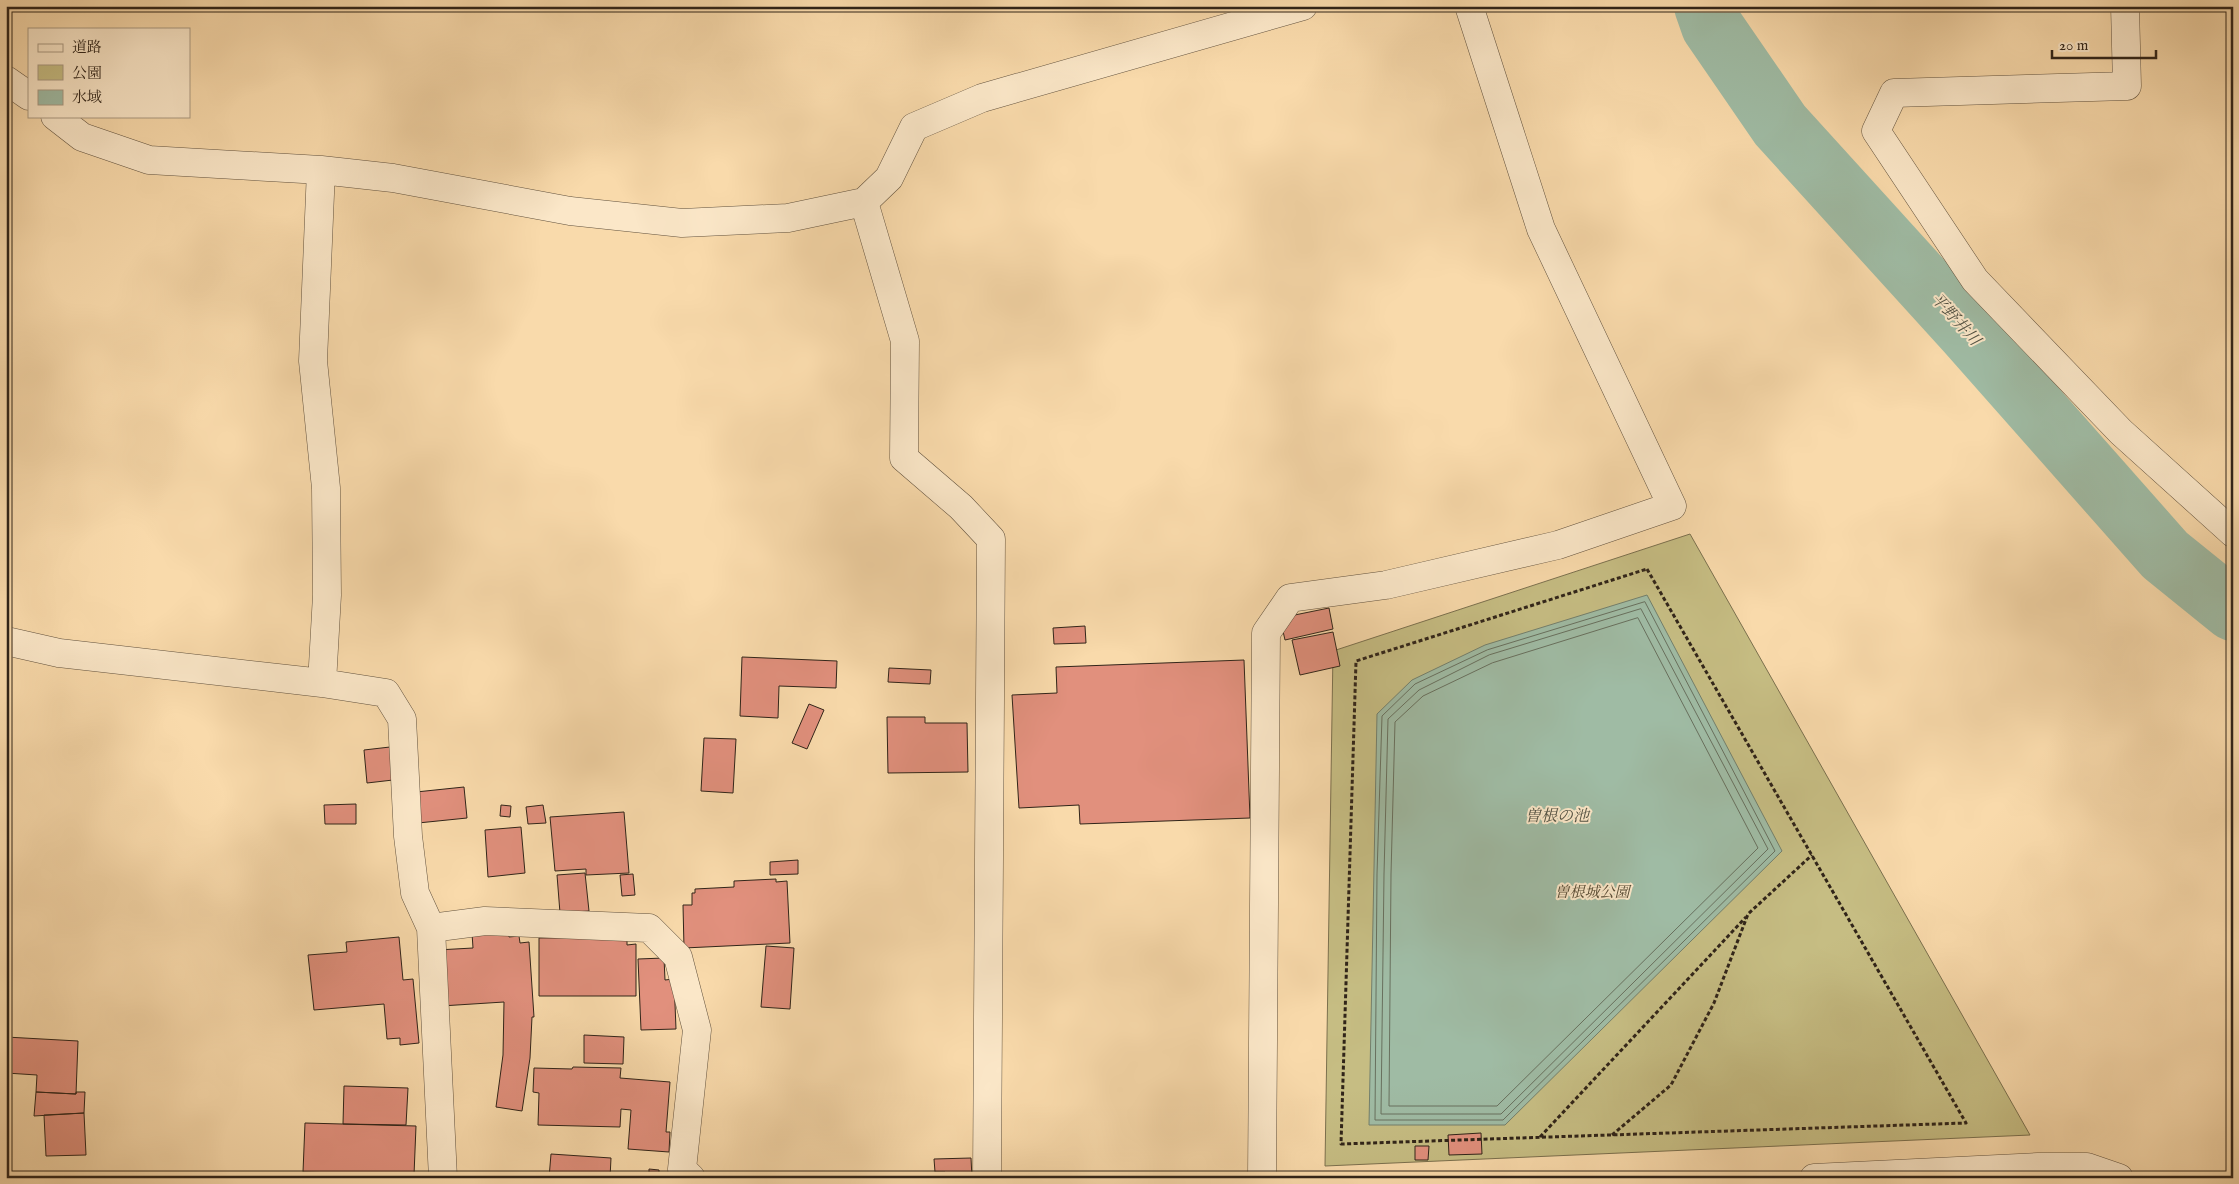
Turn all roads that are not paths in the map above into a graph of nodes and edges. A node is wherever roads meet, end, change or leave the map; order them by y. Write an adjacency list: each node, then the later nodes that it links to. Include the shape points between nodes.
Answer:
1 (1303, 6): 8 (street, via 982,98 914,127 889,178)
2 (1469, 6): 17 (street, via 1540,229 1672,506 1558,545 1386,585 1290,598 1266,633)
3 (2125, 6): 9 (street, via 2127,86 1894,93 1876,131 1975,280 2121,432)
4 (6, 80): 5 (street)
5 (28, 95)
6 (57, 118): 7 (street, via 82,137 149,160)
7 (321, 170): 8 (street, via 393,178 570,211 682,223 788,218); 11 (street, via 313,361 326,488 327,595)
8 (864, 202): 16 (street, via 905,341 904,458 961,507 991,539)
9 (2233, 533)
10 (6, 641): 11 (street, via 59,654)
11 (322, 683): 12 (street, via 386,693 402,719 408,836 415,893)
12 (430, 928): 14 (street); 15 (street, via 484,921 649,928 678,957 697,1030 682,1169)
13 (2090, 1172): 18 (street, via 2038,1167); 19 (street)
14 (443, 1178)
15 (691, 1178)
16 (987, 1178)
17 (1262, 1178)
18 (1814, 1178)
19 (2119, 1178)

